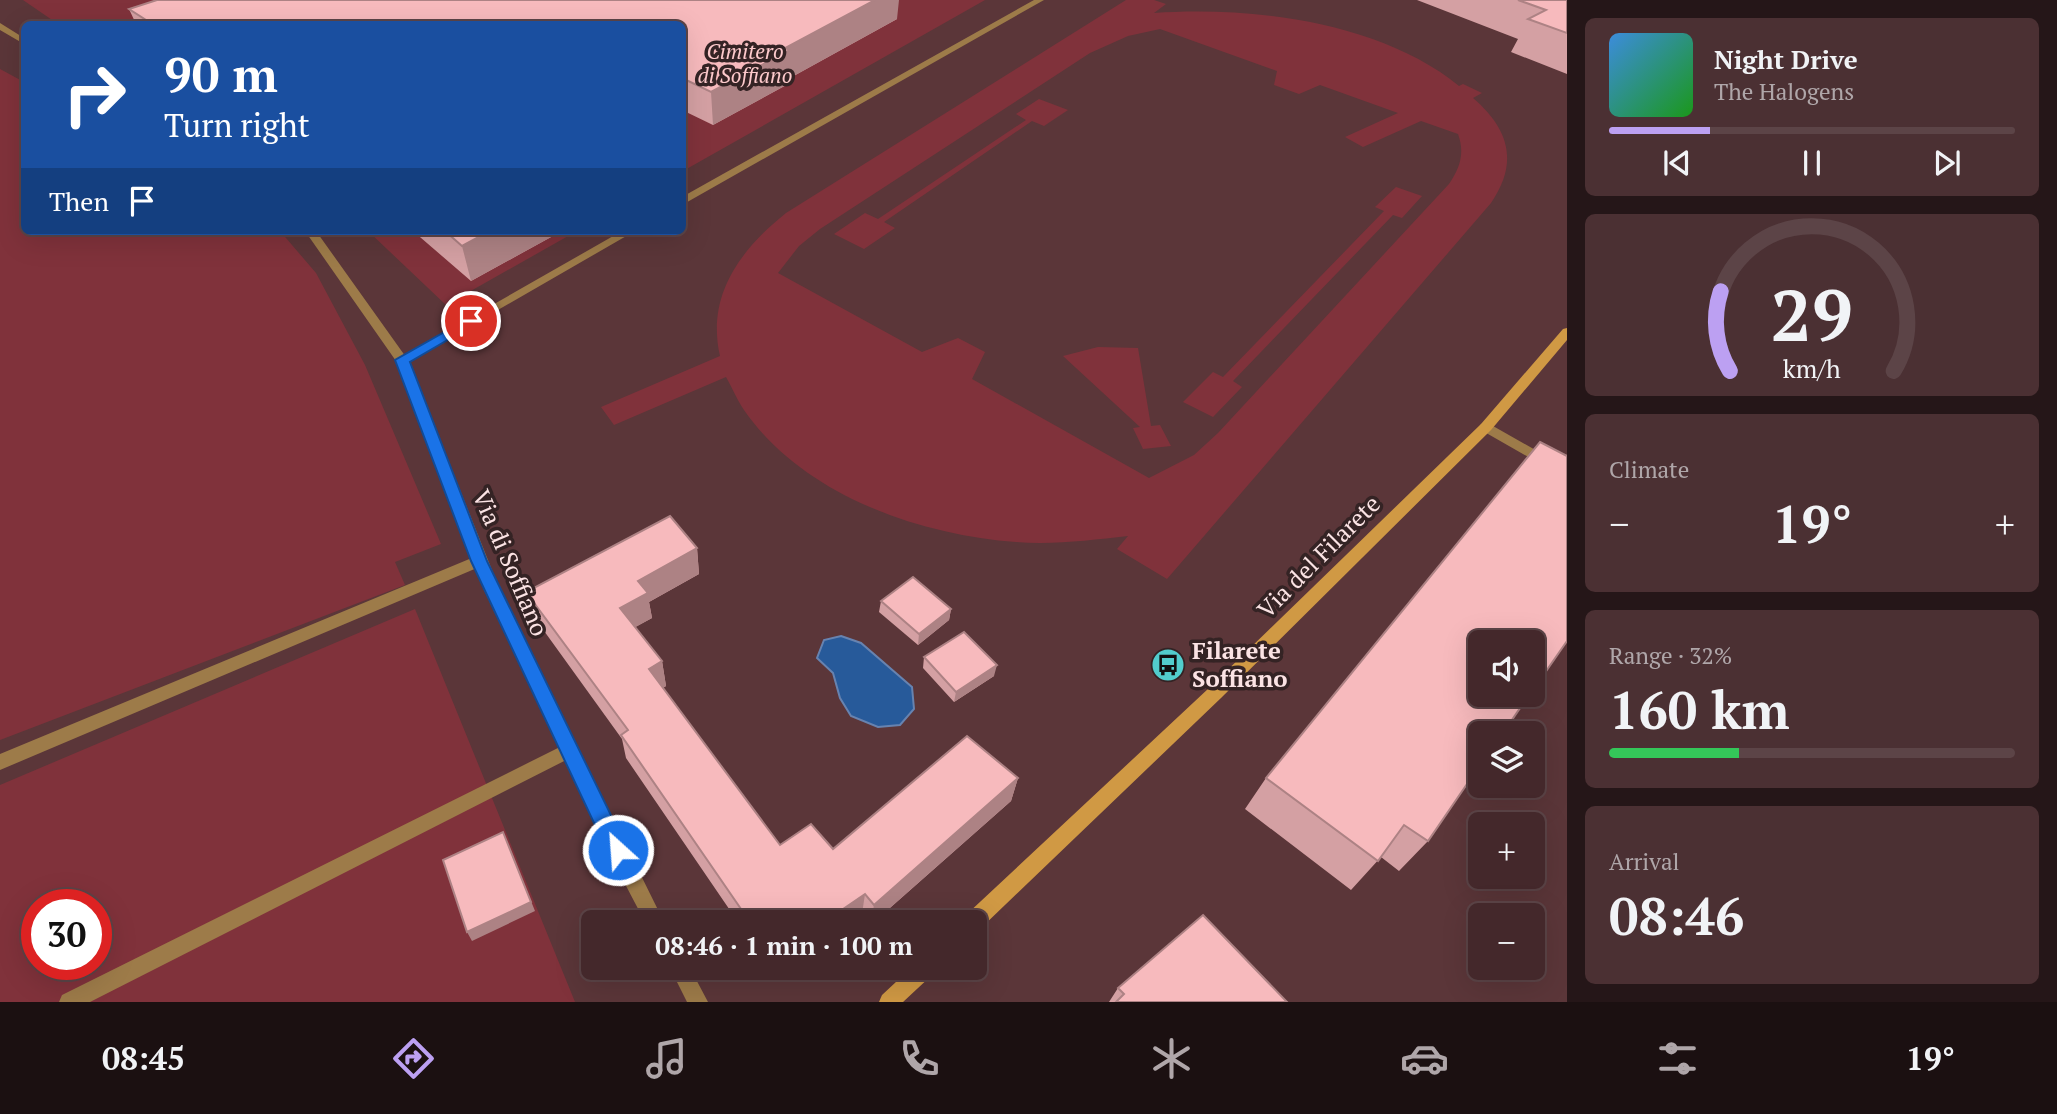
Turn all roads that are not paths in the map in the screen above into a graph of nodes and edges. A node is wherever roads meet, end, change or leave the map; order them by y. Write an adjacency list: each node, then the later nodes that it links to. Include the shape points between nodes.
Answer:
1 (1040, 0): 4 (street)
2 (0, 26): 3 (street)
3 (21, 39)
4 (686, 200)
5 (313, 235): 8 (street, Via di Soffiano)
6 (623, 235): 8 (street)
7 (1567, 332): 9 (street, Via del Filarete)
8 (402, 360): 11 (street, Via di Soffiano)
9 (1486, 427): 10 (street); 15 (street, Via del Filarete)
10 (1567, 474)
11 (479, 561): 12 (street, Via di Soffiano); 13 (street)
12 (570, 750): 14 (street, Via di Soffiano); 18 (street)
13 (0, 762)
14 (649, 910)
15 (986, 910)
16 (686, 980): 19 (street)
17 (912, 980): 20 (street)
18 (69, 1002)
19 (698, 1002)
20 (889, 1002)

